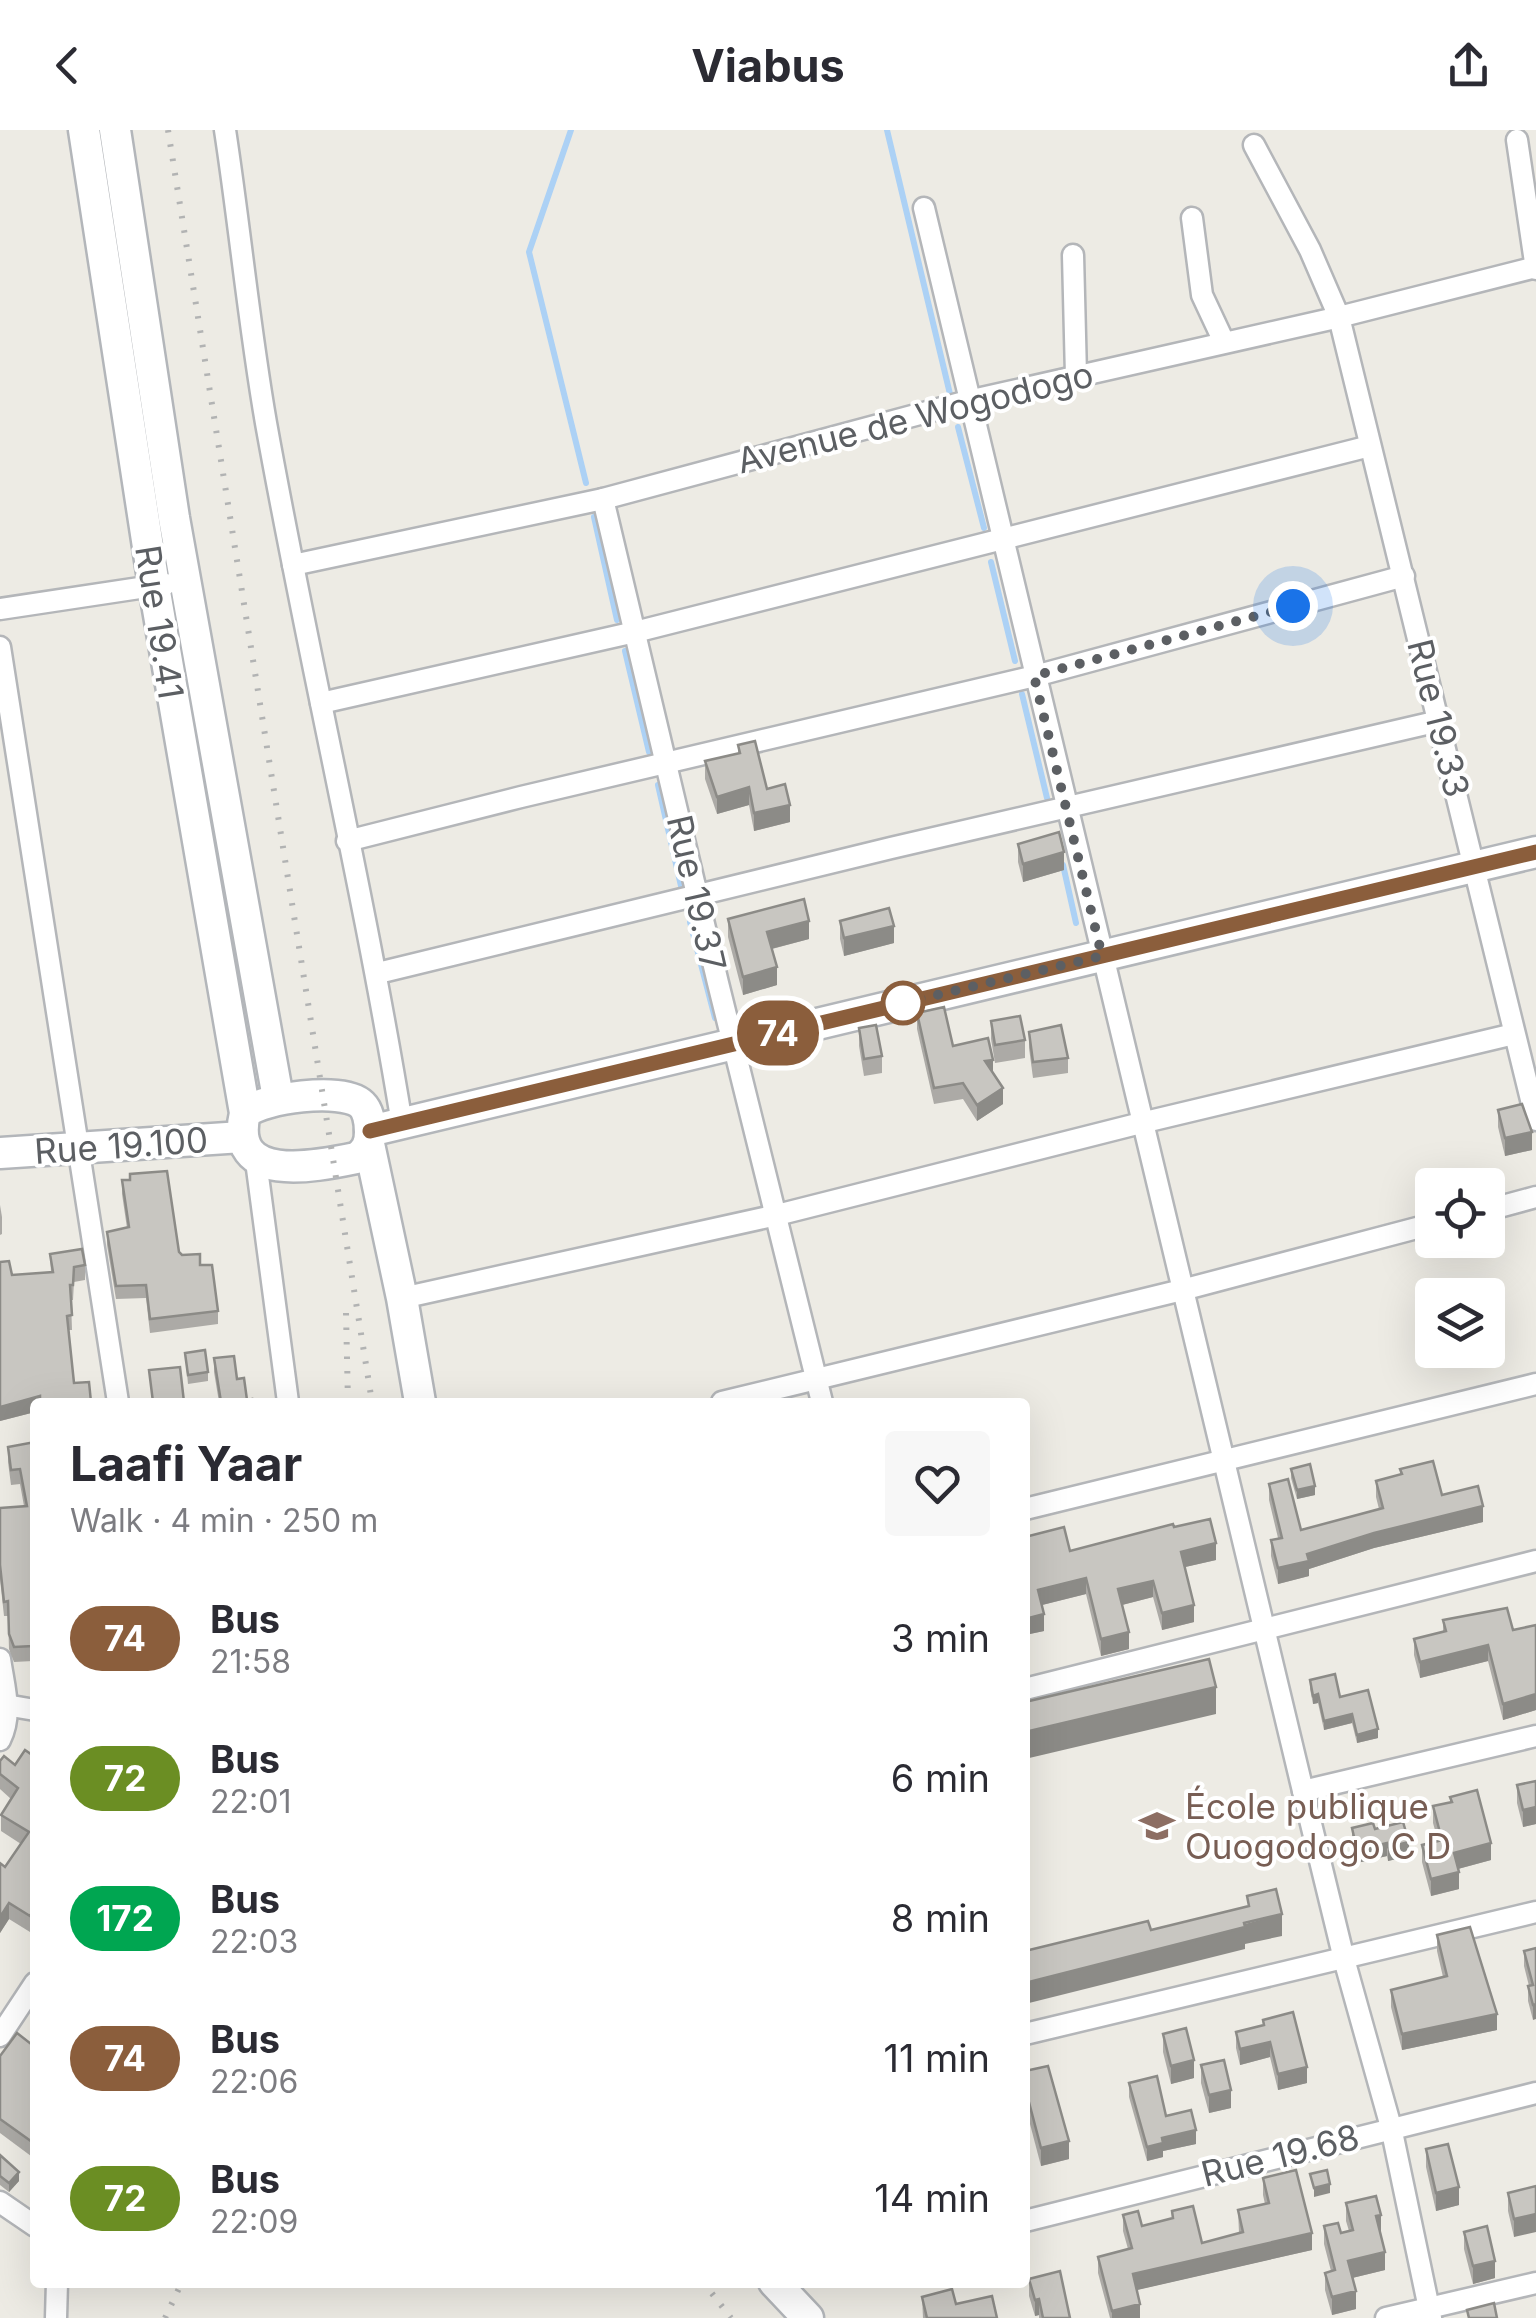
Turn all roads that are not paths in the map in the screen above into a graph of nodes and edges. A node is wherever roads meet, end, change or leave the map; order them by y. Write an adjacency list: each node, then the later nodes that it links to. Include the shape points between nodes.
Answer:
1 (84, 130): 20 (main road, Rue 19.41)
2 (115, 130): 19 (main road, Rue 19.41)
3 (225, 130): 17 (street)
4 (1517, 140): 9 (street)
5 (1254, 145): 10 (street, Rue 19.33)
6 (924, 208): 13 (street)
7 (1192, 218): 11 (street, via 1202,295)
8 (1073, 255): 12 (street)
9 (1536, 268): 10 (street, Avenue de Wogodogo)
10 (1340, 317): 11 (street, Avenue de Wogodogo); 14 (street, Rue 19.33)
11 (1224, 342): 12 (street, Avenue de Wogodogo)
12 (1076, 376): 13 (street, Avenue de Wogodogo)
13 (968, 401): 15 (street, Avenue de Wogodogo); 16 (street)
14 (1370, 446): 16 (street); 18 (street, Rue 19.33)
15 (603, 500): 17 (street, Avenue de Wogodogo); 22 (street, Rue 19.37)
16 (1002, 538): 22 (street); 24 (street)
17 (293, 565): 25 (street)
18 (1404, 576): 24 (street); 26 (street, Rue 19.33)
19 (185, 581): 20 (street); 37 (main road, Rue 19.41)
20 (154, 586): 21 (street); 41 (main road, Rue 19.41)
21 (0, 609)
22 (635, 632): 25 (street); 27 (street, Rue 19.37)
23 (0, 647): 43 (street)
24 (1034, 676): 27 (street); 28 (street)
25 (321, 703): 29 (street)
26 (1439, 721): 28 (street); 31 (street, Rue 19.33)
27 (667, 764): 29 (street); 32 (street, Rue 19.37)
28 (1066, 809): 32 (street); 33 (street)
29 (347, 841): 34 (street)
30 (1536, 852): 31 (main road)
31 (1475, 866): 33 (main road); 35 (street, Rue 19.33)
32 (699, 896): 34 (street); 36 (street, Rue 19.37)
33 (1102, 956): 36 (main road); 39 (street)
34 (378, 973): 40 (street)
35 (1514, 1034): 38 (street, Rue 19.33); 39 (street)
36 (734, 1043): 40 (main road); 47 (street, Rue 19.37)
37 (278, 1098): 41 (main road, via 254,1106); 42 (main road, via 356,1100 365,1108)
38 (1536, 1120)
39 (1141, 1123): 47 (street); 49 (street)
40 (402, 1124): 42 (main road)
41 (248, 1137): 42 (main road, via 277,1166 356,1158); 43 (main road, Rue 19.100); 54 (street, Rue 19.41)
42 (370, 1137): 50 (main road)
43 (80, 1149): 44 (main road, Rue 19.100); 53 (street)
44 (0, 1154)
45 (1536, 1197): 46 (street)
46 (1505, 1205)
47 (777, 1216): 50 (street); 51 (street, Rue 19.37)
48 (1415, 1228): 49 (street)
49 (1182, 1290): 51 (street); 58 (street)
50 (402, 1298): 55 (main road)
51 (816, 1378): 56 (street); 57 (street, Rue 19.37)
52 (1536, 1384): 58 (street)
53 (117, 1398)
54 (287, 1398)
55 (419, 1398)
56 (738, 1398)
57 (821, 1398)
58 (1223, 1461): 59 (street); 61 (street)
59 (1030, 1508)
60 (1536, 1561): 61 (street)
61 (1264, 1629): 63 (street); 68 (street)
62 (0, 1659): 64 (street)
63 (1030, 1688)
64 (4, 1705): 65 (street); 67 (street)
65 (30, 1709)
66 (1536, 1736): 68 (street)
67 (0, 1740)
68 (1303, 1792): 70 (street)
69 (1536, 1912): 70 (street)
70 (1344, 1959): 72 (street); 75 (street)
71 (30, 1991): 73 (street)
72 (1030, 2033)
73 (0, 2036)
74 (1536, 2093): 75 (street, Rue 19.68)
75 (1392, 2127): 77 (street, Rue 19.68); 82 (street)
76 (0, 2202): 78 (street)
77 (1030, 2220)
78 (30, 2223)
79 (1536, 2282): 82 (street)
80 (57, 2288): 83 (street)
81 (780, 2288): 84 (main road)
82 (1430, 2313): 85 (street)
83 (56, 2318)
84 (808, 2318)
85 (1386, 2318)

